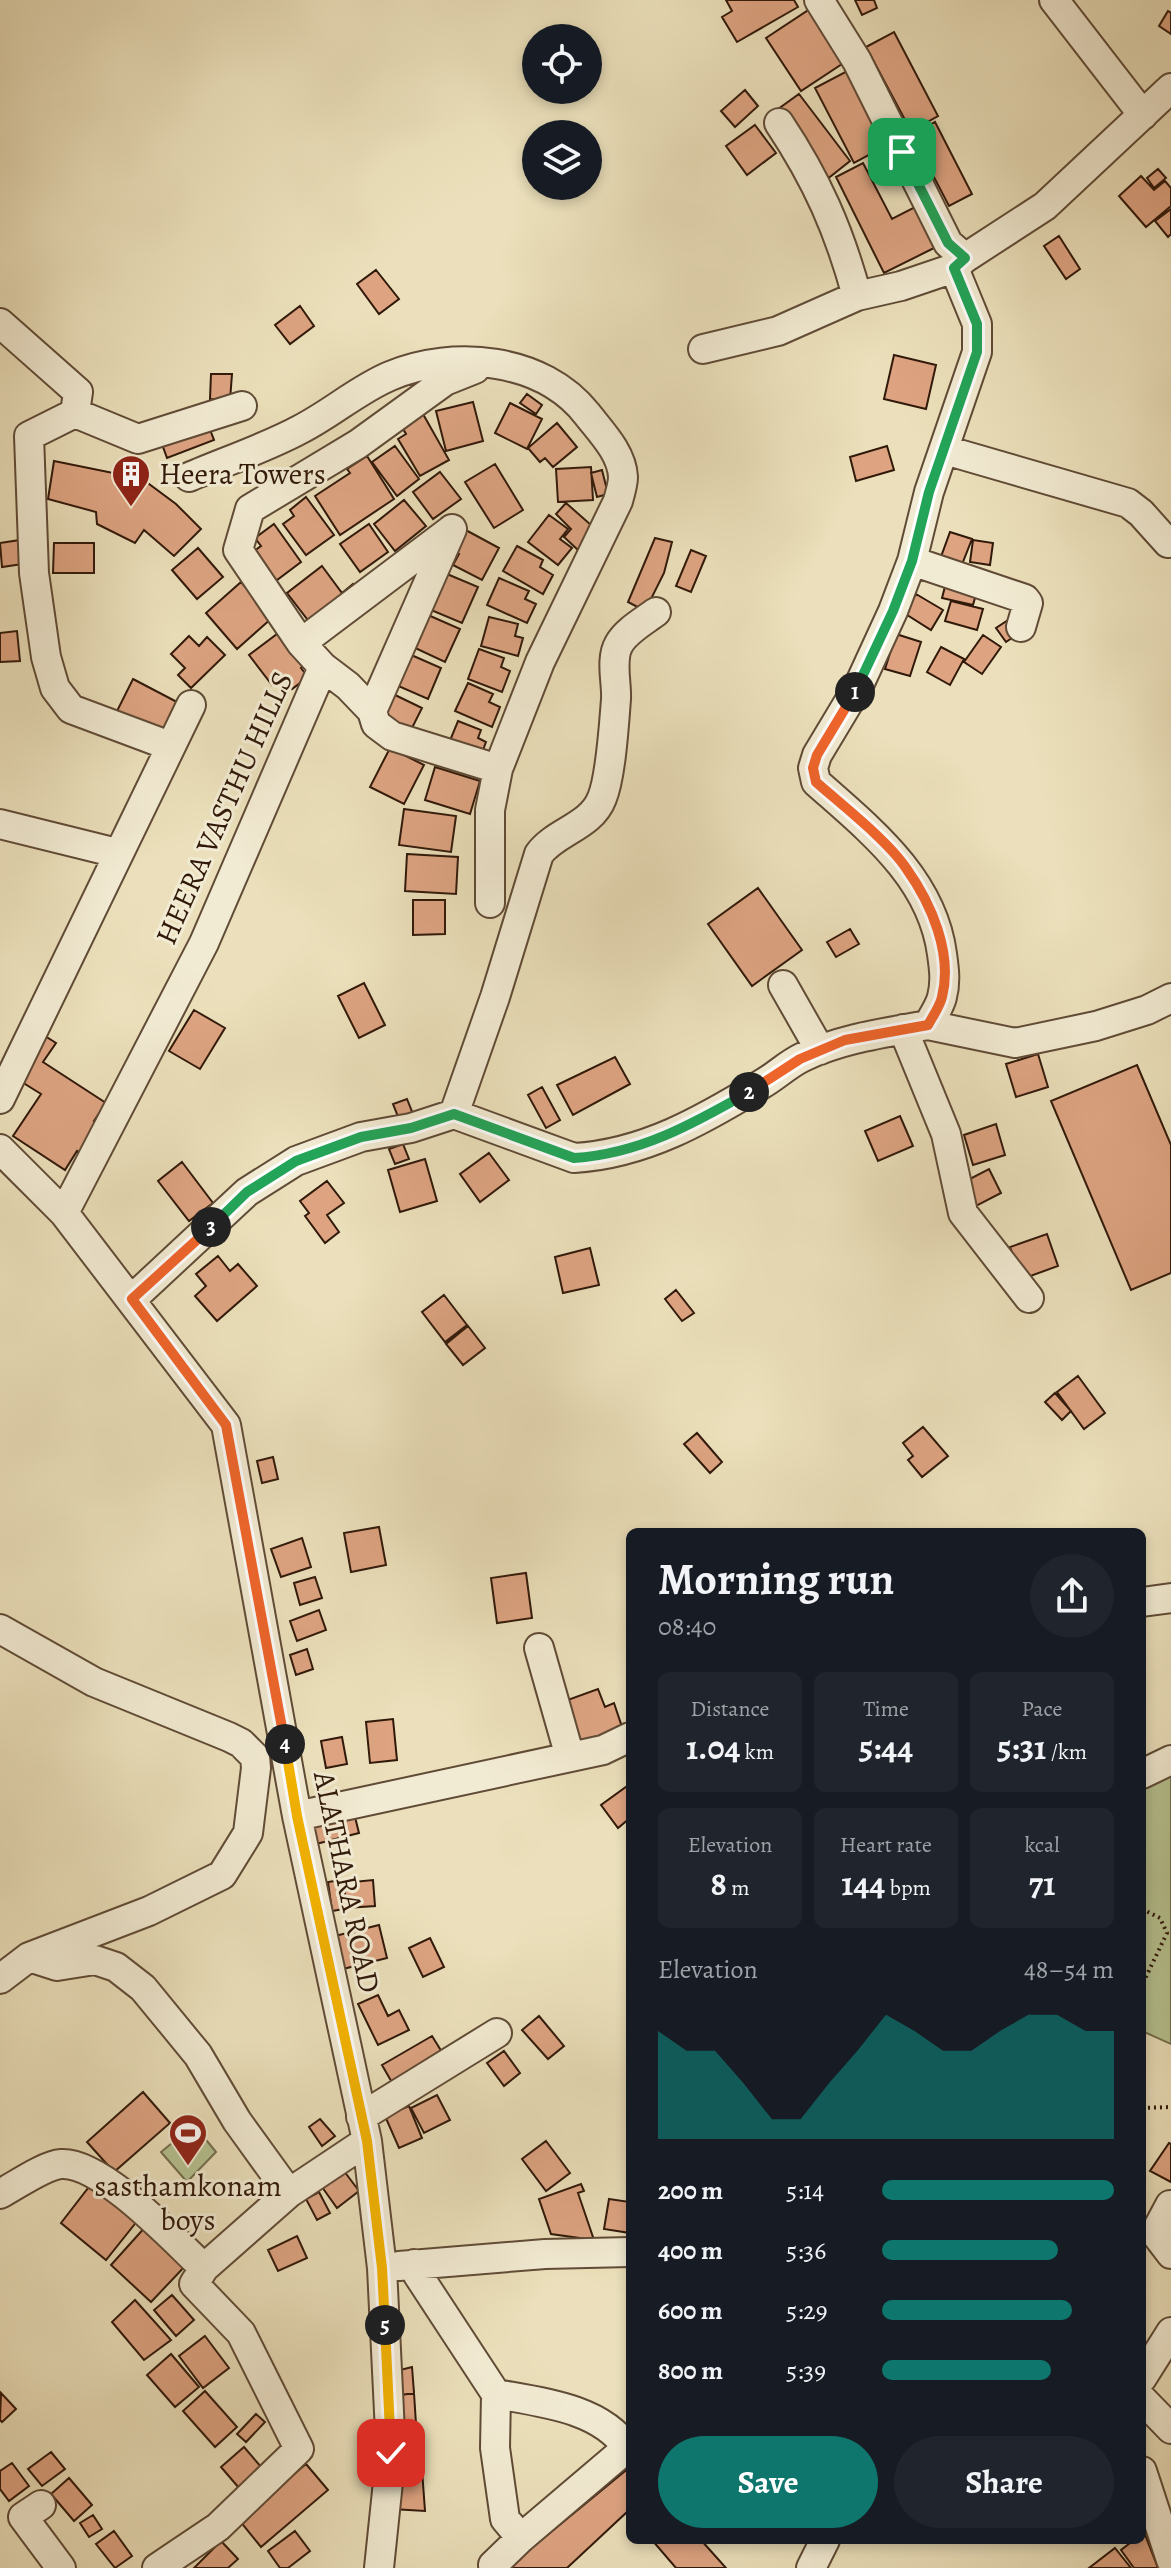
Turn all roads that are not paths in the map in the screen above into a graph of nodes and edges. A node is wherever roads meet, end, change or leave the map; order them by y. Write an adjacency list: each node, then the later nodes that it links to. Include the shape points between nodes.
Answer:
1 (819, 0): 6 (street, via 857,61)
2 (1054, 0): 4 (street)
3 (1171, 88): 4 (street)
4 (1143, 115): 6 (street, via 1045,206)
5 (779, 123): 7 (street, via 819,190)
6 (959, 263): 7 (street, via 901,286); 13 (street, via 977,324 977,352)
7 (857, 296): 9 (street, via 778,331)
8 (0, 323): 12 (street, via 78,392)
9 (703, 349)
10 (491, 363): 14 (street, via 421,366 389,376 301,430); 19 (street, via 445,381 358,444 250,509 238,550); 24 (street, via 538,375 577,401 612,445 623,476 618,501 540,662)
11 (242, 406): 12 (street, via 138,439)
12 (75, 413): 23 (street, via 29,436 34,573 55,688 71,709)
13 (945, 450): 15 (street, via 1128,503); 16 (street)
14 (189, 477)
15 (1168, 543)
16 (912, 561): 18 (street, via 1025,599); 30 (street, via 859,685 813,768 816,782 905,866 930,908 945,974 942,999)
17 (656, 612): 33 (street, via 616,647 616,698 604,792 593,813 539,854)
18 (1021, 627)
19 (301, 643): 20 (street); 22 (street, via 452,529)
20 (323, 667): 22 (street, HEERA VASTHU HILLS); 35 (street, HEERA VASTHU HILLS, via 204,943)
21 (191, 705): 23 (street)
22 (372, 711): 24 (street, HEERA VASTHU HILLS, via 376,724 392,736)
23 (170, 746): 26 (street)
24 (498, 769): 27 (street, via 490,810)
25 (0, 824): 26 (street)
26 (117, 853): 32 (street)
27 (490, 903)
28 (783, 985): 31 (street)
29 (1171, 998): 30 (street, via 1096,1026 1015,1043)
30 (915, 1027): 31 (street); 36 (street, via 963,1213)
31 (820, 1050): 33 (street, via 687,1128 594,1157 574,1158)
32 (0, 1099)
33 (454, 1114): 37 (street, via 361,1137 296,1161 247,1192)
34 (0, 1149): 35 (street, ALATHARA ROAD)
35 (64, 1213): 37 (street, ALATHARA ROAD)
36 (1029, 1298)
37 (132, 1299): 46 (street, ALATHARA ROAD, via 226,1425)
38 (1171, 1598): 39 (street)
39 (1146, 1601)
40 (0, 1629): 47 (street, via 94,1682 229,1737 255,1757 256,1768 248,1833 222,1875 149,1911)
41 (539, 1648): 43 (street)
42 (626, 1739): 43 (street)
43 (570, 1757): 46 (street)
44 (1171, 1760): 45 (street)
45 (1146, 1772)
46 (297, 1816): 50 (street, ALATHARA ROAD)
47 (29, 1957): 48 (street); 51 (street, via 57,1966 95,1960 116,1967 143,1988 198,2055)
48 (0, 1979)
49 (497, 2033): 50 (street)
50 (364, 2129): 51 (street); 58 (street, ALATHARA ROAD)
51 (289, 2193): 57 (street)
52 (0, 2194): 57 (street, via 59,2164 81,2166 105,2178)
53 (1170, 2205): 55 (street, via 1155,2233)
54 (626, 2252): 56 (street)
55 (1171, 2254)
56 (414, 2264): 58 (street); 61 (street)
57 (204, 2268): 72 (street, via 194,2284 241,2333 299,2449 218,2527)
58 (382, 2268): 73 (street, ALATHARA ROAD, via 391,2453)
59 (1171, 2332): 60 (street)
60 (1146, 2372)
61 (496, 2394): 64 (street, via 543,2402 601,2422); 68 (street, via 495,2448 505,2519)
62 (1146, 2403): 63 (street)
63 (1171, 2429)
64 (626, 2447)
65 (626, 2449): 68 (street)
66 (1146, 2483): 70 (street)
67 (41, 2505): 71 (street, via 23,2517)
68 (521, 2538): 74 (street)
69 (823, 2544): 75 (street)
70 (1171, 2560)
71 (61, 2568)
72 (157, 2568)
73 (379, 2568)
74 (495, 2568)
75 (811, 2568)

